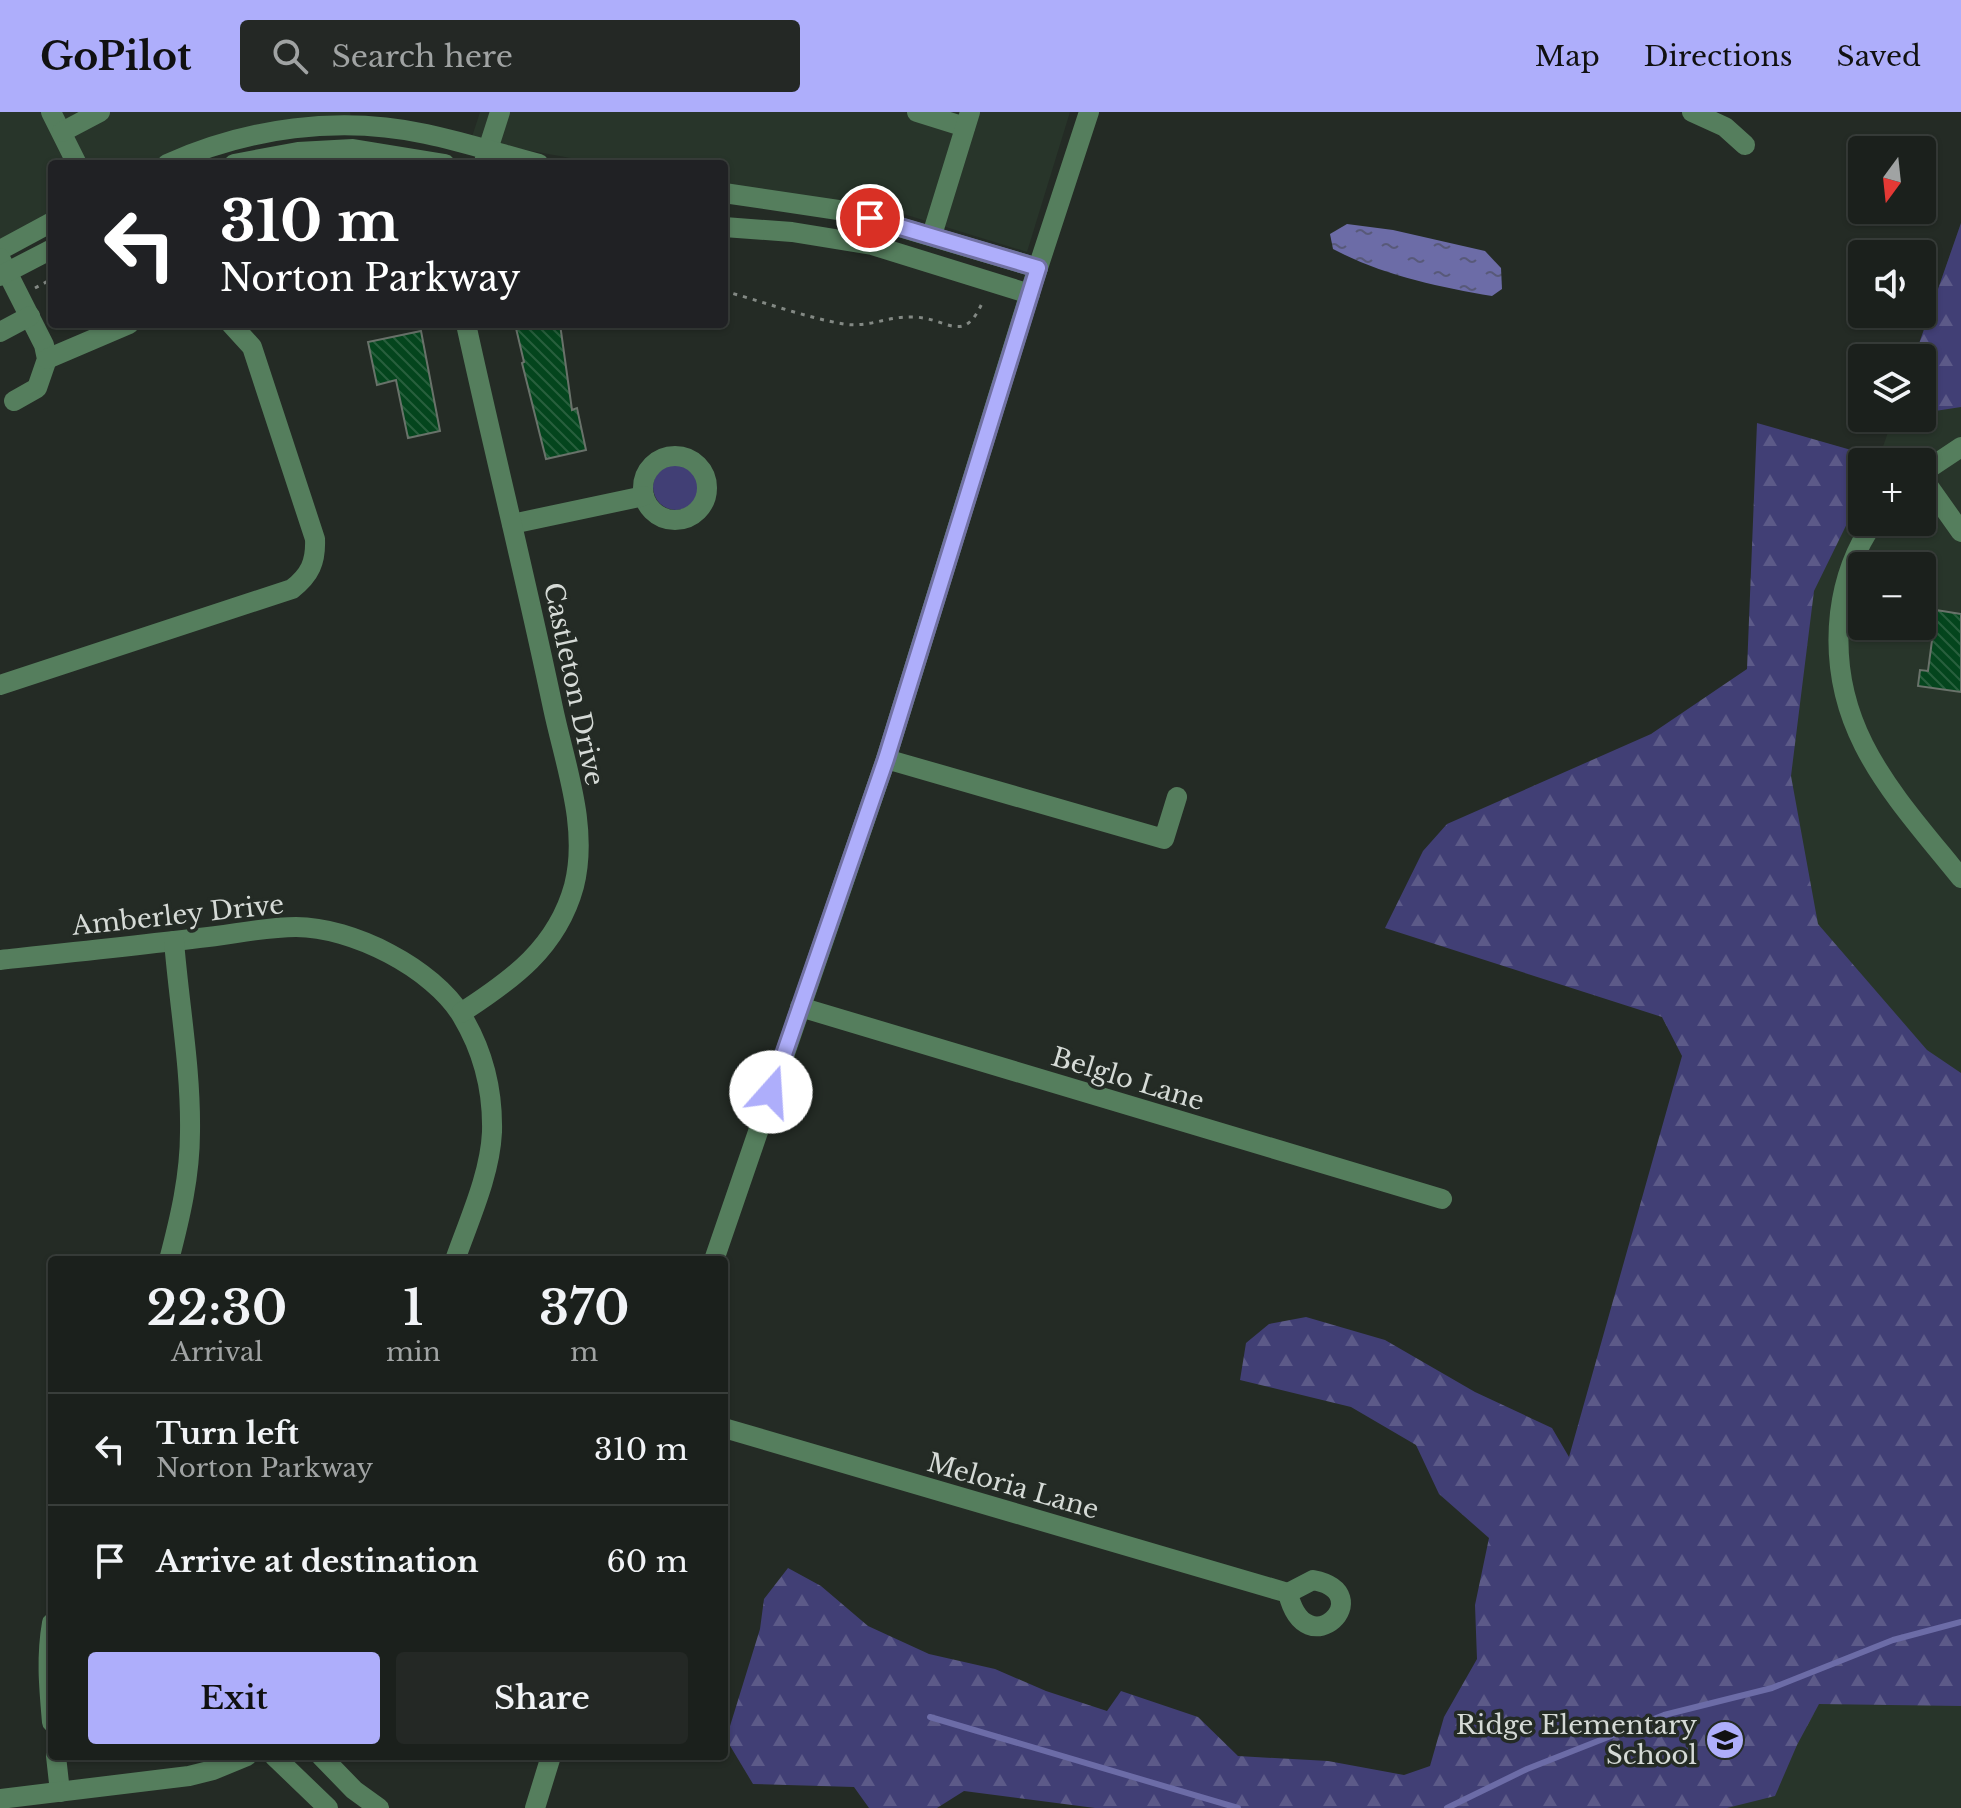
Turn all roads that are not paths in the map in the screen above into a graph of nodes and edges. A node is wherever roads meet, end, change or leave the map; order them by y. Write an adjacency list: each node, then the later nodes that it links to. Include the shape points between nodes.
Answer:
1 (51, 112): 9 (street)
2 (100, 112): 9 (street)
3 (500, 112): 12 (street)
4 (917, 112): 8 (street)
5 (1089, 112): 24 (street)
6 (1692, 112): 10 (street, via 1725,127)
7 (317, 118): 11 (street); 12 (street, via 425,134); 14 (street, via 240,137)
8 (967, 120): 21 (street)
9 (62, 132): 13 (street)
10 (1745, 145)
11 (317, 151): 15 (street); 16 (street, via 353,149)
12 (486, 157): 17 (street)
13 (75, 160)
14 (178, 160)
15 (248, 160)
16 (420, 160)
17 (509, 160)
18 (728, 194): 21 (street, via 845,211)
19 (48, 224): 22 (street)
20 (728, 227): 26 (street, via 872,245)
21 (932, 235): 24 (street)
22 (0, 250)
23 (48, 251): 25 (street)
24 (1038, 268): 26 (street)
25 (3, 269): 27 (street)
26 (1030, 294): 42 (street)
27 (30, 316): 31 (street); 32 (street)
28 (120, 328): 32 (street)
29 (235, 328): 41 (street, via 252,347 315,539 308,575 292,589)
30 (467, 328): 38 (street, Castleton Drive)
31 (0, 332)
32 (47, 359): 33 (street, via 37,388)
33 (14, 401)
34 (1961, 447): 35 (street)
35 (1936, 465)
36 (1936, 495): 39 (street)
37 (644, 496): 38 (street)
38 (512, 524): 48 (street, Castleton Drive, via 579,829 578,865 564,914 545,946 520,973)
39 (1961, 532)
40 (1865, 536): 44 (street, via 1843,590 1838,635 1847,705 1882,778)
41 (0, 685)
42 (886, 759): 43 (street, via 1164,839); 47 (street)
43 (1177, 797)
44 (1961, 878)
45 (174, 941): 46 (street, Amberley Drive); 48 (street, Amberley Drive, via 296,927 347,937 390,952); 50 (street, via 190,1132 185,1189)
46 (0, 960)
47 (800, 1007): 49 (street, Belglo Lane); 52 (street)
48 (461, 1013): 51 (street, Amberley Drive, via 490,1089 492,1135)
49 (1442, 1199)
50 (170, 1256)
51 (456, 1256)
52 (715, 1256)
53 (728, 1429): 54 (street, Meloria Lane)
54 (1288, 1593)
55 (48, 1646): 56 (street)
56 (48, 1676)
57 (56, 1760): 62 (street)
58 (237, 1760): 62 (street, via 189,1776)
59 (278, 1760): 64 (street)
60 (325, 1760): 65 (street)
61 (550, 1760): 66 (street)
62 (60, 1792): 63 (street)
63 (0, 1799)
64 (328, 1808)
65 (379, 1808)
66 (535, 1808)

